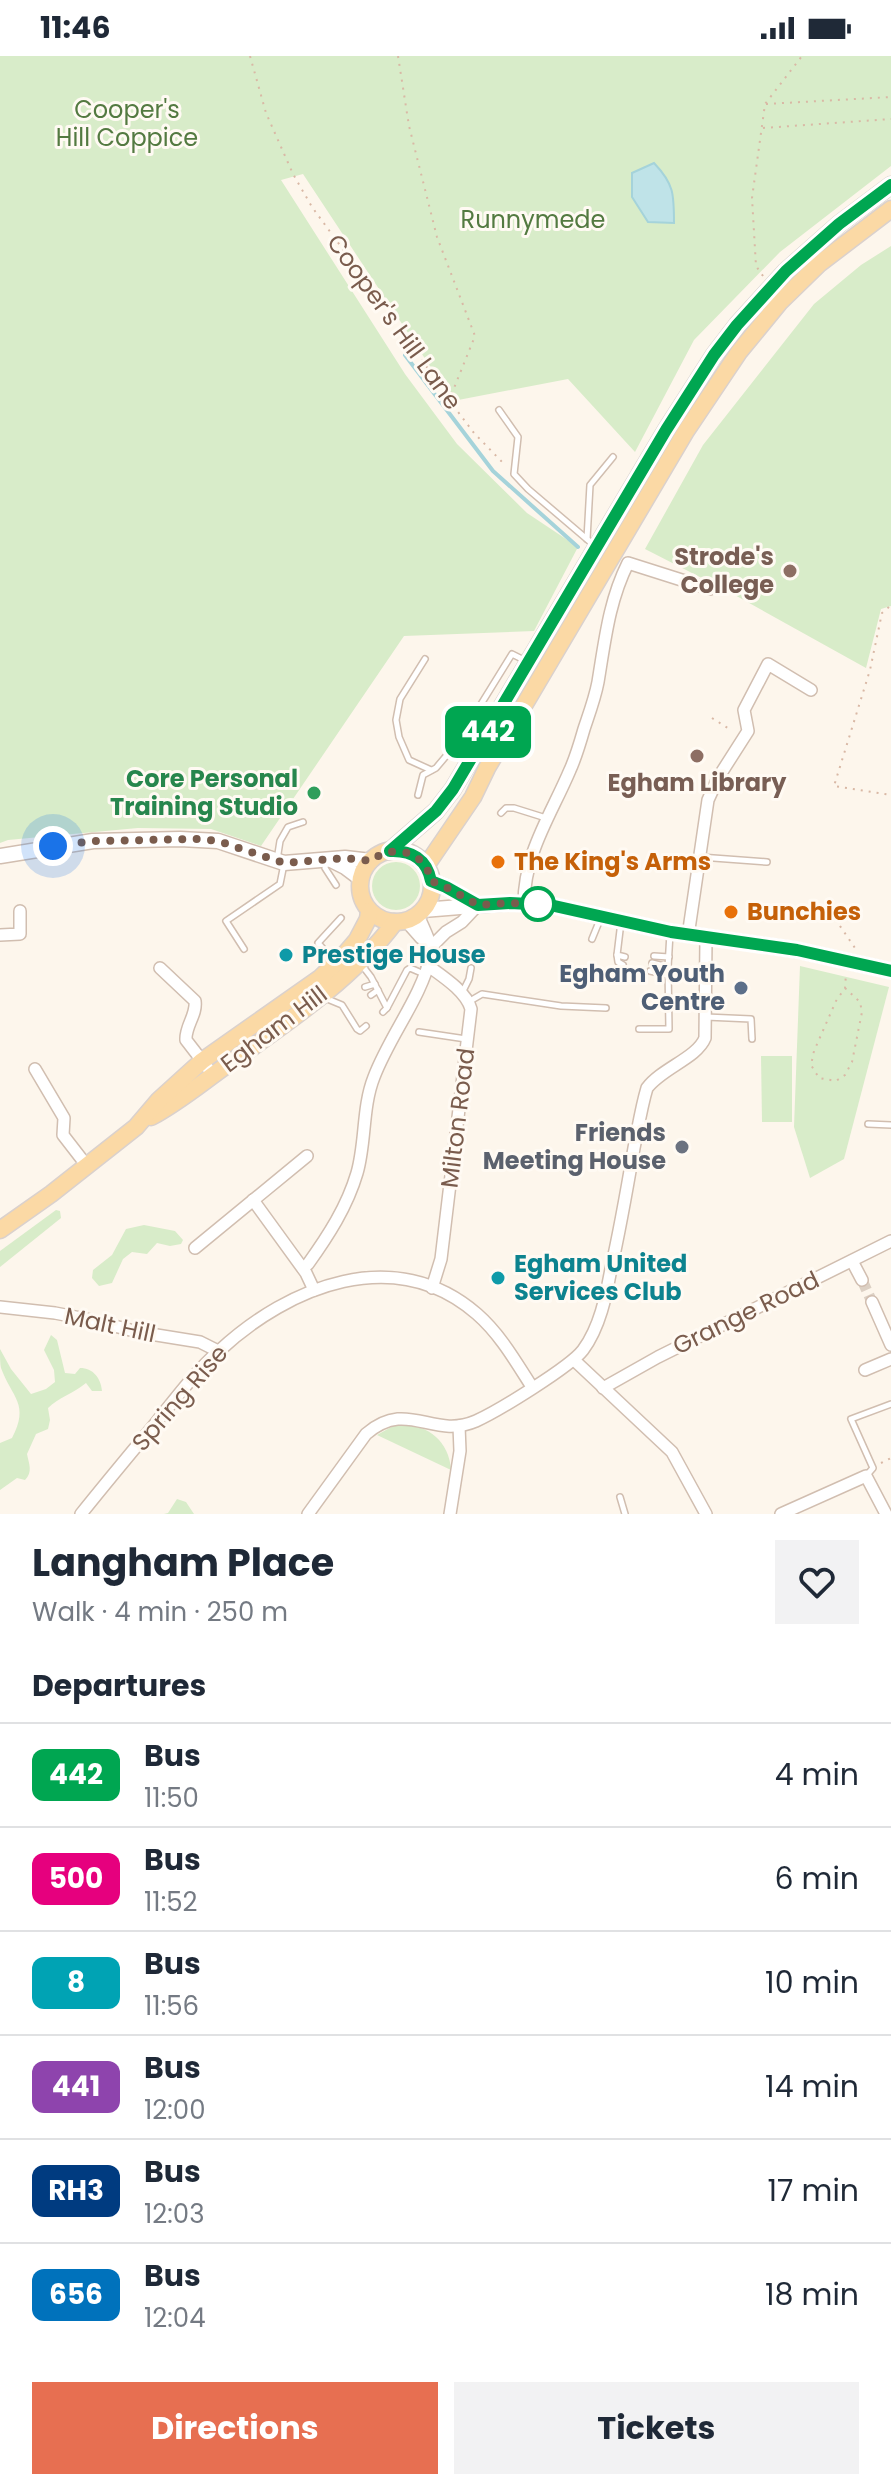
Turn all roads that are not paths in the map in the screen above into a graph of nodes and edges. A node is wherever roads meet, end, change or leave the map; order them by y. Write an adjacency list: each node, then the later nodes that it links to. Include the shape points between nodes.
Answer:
1 (891, 185): 5 (main road, via 812,247 737,325)
2 (891, 209): 26 (main road, via 819,264 739,352 686,431)
3 (499, 410): 5 (lane, via 518,437 514,474)
4 (613, 457): 5 (lane, via 590,485)
5 (592, 544): 10 (main road)
6 (710, 589): 8 (street, via 628,563 616,586)
7 (591, 633): 8 (street)
8 (604, 638): 17 (street, via 583,734)
9 (425, 659): 14 (lane, via 400,699 396,720 409,760)
10 (529, 663): 12 (lane, via 512,654); 13 (main road)
11 (811, 690): 21 (street, via 768,664 744,710 748,731 708,800)
12 (459, 736): 13 (lane); 14 (lane)
13 (481, 745): 19 (main road, via 443,803)
14 (431, 770): 15 (lane, via 423,775)
15 (418, 795)
16 (501, 813): 17 (lane, via 514,808)
17 (546, 818): 29 (street, via 525,875)
18 (303, 822): 24 (lane, via 288,827 280,841)
19 (390, 851): 23 (main road); 26 (main road, via 408,852)
20 (0, 856): 24 (main road, via 93,841 180,839 218,841)
21 (699, 857): 25 (lane); 39 (street)
22 (328, 860): 23 (main road); 24 (main road); 27 (main road); 28 (lane, via 325,868)
23 (371, 861): 27 (main road)
24 (281, 862): 44 (lane, via 280,884 226,921)
25 (767, 862)
26 (429, 873): 30 (main road); 34 (main road, via 431,894)
27 (361, 879): 32 (main road, via 361,896)
28 (336, 885)
29 (524, 904): 30 (main road); 33 (main road)
30 (478, 905): 34 (main road); 42 (street)
31 (20, 911): 38 (street, via 25,934)
32 (369, 911): 34 (main road, via 380,918); 51 (main road, Egham Hill, via 357,940)
33 (602, 916): 36 (main road); 41 (lane)
34 (410, 917): 42 (street, via 427,933); 49 (main road, Egham Hill)
35 (341, 918): 51 (lane, via 318,943)
36 (621, 921): 37 (main road); 43 (lane)
37 (671, 932): 39 (main road); 47 (lane)
38 (0, 935)
39 (688, 936): 40 (main road)
40 (706, 938): 57 (main road, via 797,950); 70 (street)
41 (592, 939)
42 (429, 944): 55 (street)
43 (618, 947): 45 (lane); 48 (lane, via 617,955)
44 (244, 949)
45 (627, 950)
46 (654, 956): 47 (lane)
47 (669, 957): 52 (lane)
48 (624, 961)
49 (360, 963): 60 (lane); 61 (main road, Egham Hill)
50 (652, 963): 52 (lane)
51 (336, 964): 77 (main road, Egham Hill)
52 (668, 967): 58 (lane)
53 (160, 968): 77 (street, via 195,1001 186,1040)
54 (471, 968): 63 (lane)
55 (426, 969): 60 (lane, via 407,970 385,1010); 63 (street); 90 (street, via 372,1082 357,1173 342,1209)
56 (650, 971): 58 (lane)
57 (891, 971)
58 (668, 975): 73 (lane, via 669,1029)
59 (365, 987): 60 (lane)
60 (376, 987): 62 (lane)
61 (322, 994): 65 (lane, via 326,1001); 79 (main road, Egham Hill)
62 (371, 995)
63 (465, 998): 67 (lane, via 482,994); 75 (street, Milton Road, via 471,1009)
64 (348, 1000): 65 (lane)
65 (342, 1005): 68 (lane)
66 (354, 1008): 68 (lane)
67 (606, 1008)
68 (347, 1013): 71 (lane)
69 (360, 1016): 71 (lane)
70 (705, 1017): 76 (lane, via 751,1019); 99 (street, via 701,1047 647,1088 599,1319)
71 (353, 1021): 72 (lane, via 360,1031)
72 (366, 1026)
73 (639, 1029)
74 (419, 1032): 75 (lane)
75 (467, 1039): 92 (street, Milton Road, via 441,1259)
76 (752, 1039)
77 (202, 1061): 79 (street); 80 (main road, Egham Hill)
78 (35, 1069): 84 (street, via 64,1118 63,1135)
79 (213, 1075): 80 (main road, Egham Hill, via 181,1101)
80 (142, 1122): 84 (main road, Egham Hill)
81 (868, 1124): 82 (lane)
82 (891, 1125)
83 (307, 1156): 85 (street)
84 (87, 1166): 86 (main road, Egham Hill)
85 (253, 1200): 88 (street); 90 (street)
86 (0, 1230)
87 (891, 1241): 89 (street, Grange Road)
88 (195, 1248)
89 (852, 1261): 91 (street); 102 (street, Grange Road)
90 (303, 1268): 93 (street)
91 (862, 1280)
92 (432, 1288): 93 (street, Spring Rise, via 379,1276); 101 (street, Spring Rise, via 482,1319)
93 (314, 1290): 97 (street, Spring Rise, via 252,1324)
94 (872, 1302): 96 (street)
95 (0, 1307): 97 (street, Malt Hill, via 91,1320 200,1342)
96 (891, 1345)
97 (218, 1351): 107 (street, Spring Rise)
98 (891, 1359): 100 (street)
99 (574, 1360): 101 (street); 102 (street)
100 (865, 1370)
101 (532, 1387): 104 (street)
102 (603, 1388): 111 (street, via 672,1452)
103 (891, 1404): 105 (lane, via 851,1419 873,1468)
104 (459, 1426): 108 (street, via 403,1417 375,1427); 109 (street)
105 (866, 1476): 112 (street); 113 (street)
106 (620, 1497): 110 (lane)
107 (81, 1514)
108 (308, 1514)
109 (450, 1514)
110 (625, 1514)
111 (706, 1514)
112 (781, 1514)
113 (886, 1514)

